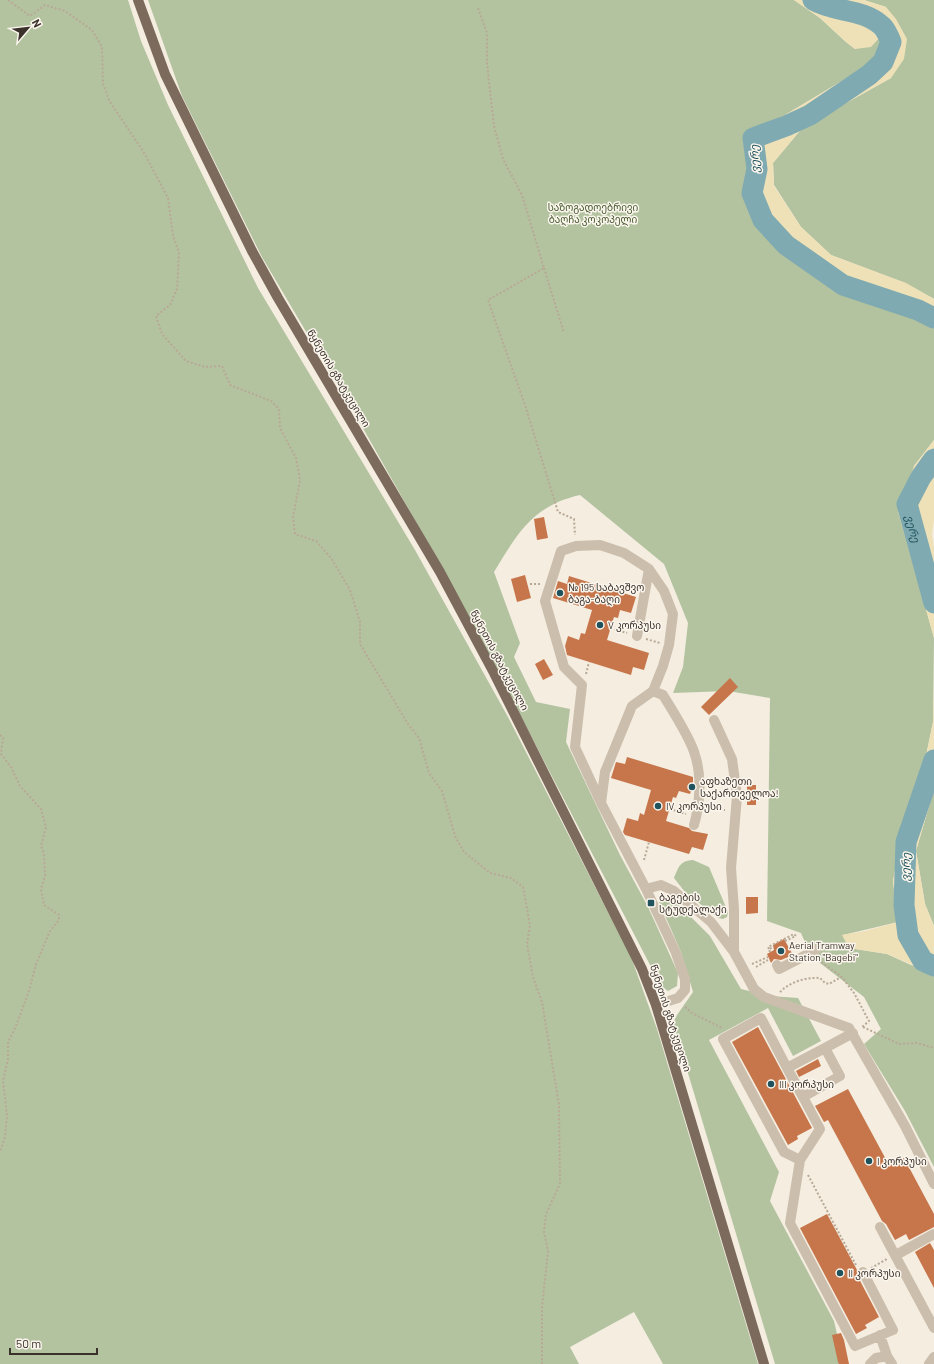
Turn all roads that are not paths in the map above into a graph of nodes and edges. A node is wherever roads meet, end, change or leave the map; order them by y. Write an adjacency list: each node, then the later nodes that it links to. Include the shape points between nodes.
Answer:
1 (138, 0): 12 (main road, წყნეთის გზატკეცილი, via 165,74 252,251 440,572 494,673 636,956)
2 (649, 569): 3 (street); 4 (street, via 664,591 673,614 669,645); 6 (street, via 624,553 600,545 576,546 561,551 545,601 564,667 582,685 575,747)
3 (638, 636)
4 (653, 691): 6 (street, via 632,706 605,772); 7 (street, via 663,695 695,754 698,767 698,808)
5 (714, 720): 9 (street, via 732,759 737,796 731,868)
6 (601, 804): 8 (street)
7 (694, 825)
8 (646, 889): 9 (street, via 661,885 674,891 712,922); 12 (street, via 676,953 685,979 685,990 678,998)
9 (734, 952): 13 (street, via 754,989 764,997 846,1026)
10 (813, 953): 11 (street, via 779,969)
11 (777, 965)
12 (656, 1006): 27 (main road, წყნეთის გზატკეცილი)
13 (853, 1033): 14 (street); 18 (street)
14 (825, 1048): 15 (street); 16 (street, via 840,1076)
15 (787, 1068): 16 (street); 17 (street, via 761,1018 723,1039 784,1152)
16 (803, 1097): 17 (street, via 820,1129)
17 (800, 1160): 24 (street, via 790,1223 855,1346)
18 (934, 1184)
19 (880, 1227): 21 (street)
20 (934, 1234): 21 (street)
21 (896, 1255): 23 (street)
22 (864, 1272): 24 (street, via 893,1330)
23 (934, 1328)
24 (880, 1335): 26 (street)
25 (934, 1357): 29 (street)
26 (889, 1360): 28 (street, via 876,1358)
27 (764, 1364)
28 (870, 1364)
29 (929, 1364)

